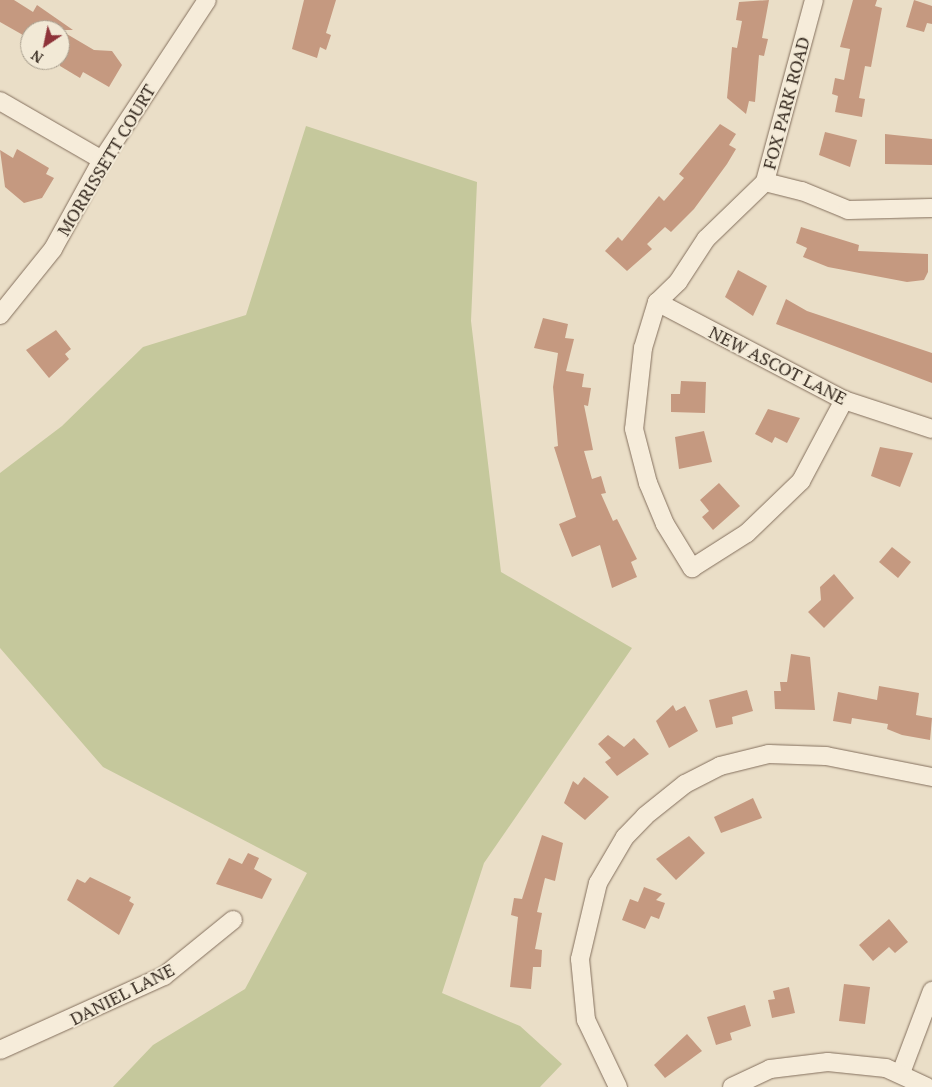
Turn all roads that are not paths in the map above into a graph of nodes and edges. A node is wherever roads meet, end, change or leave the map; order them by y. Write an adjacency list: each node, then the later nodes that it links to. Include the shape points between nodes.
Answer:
1 (207, 0): 4 (street, MORRISSETT COURT)
2 (814, 0): 5 (street, FOX PARK ROAD)
3 (0, 101): 4 (street)
4 (102, 160): 8 (street, MORRISSETT COURT, via 53,249)
5 (765, 182): 6 (street, via 802,191 848,210); 7 (street, FOX PARK ROAD, via 706,239 678,282)
6 (932, 208)
7 (657, 302): 9 (street, NEW ASCOT LANE); 9 (street, FOX PARK ROAD, via 643,348 634,430 648,483 665,524 692,568 747,533 801,481)
8 (0, 315)
9 (844, 400): 10 (street, NEW ASCOT LANE)
10 (932, 429)
11 (932, 777): 16 (street, via 826,756 769,754 720,766 685,784 645,816 625,837 598,883 580,959 586,1020)
12 (233, 920): 14 (street, DANIEL LANE, via 164,976)
13 (932, 991): 15 (street)
14 (0, 1050)
15 (901, 1073): 17 (street, via 858,1064 798,1062 770,1069); 18 (street)
16 (618, 1087)
17 (732, 1087)
18 (927, 1087)

